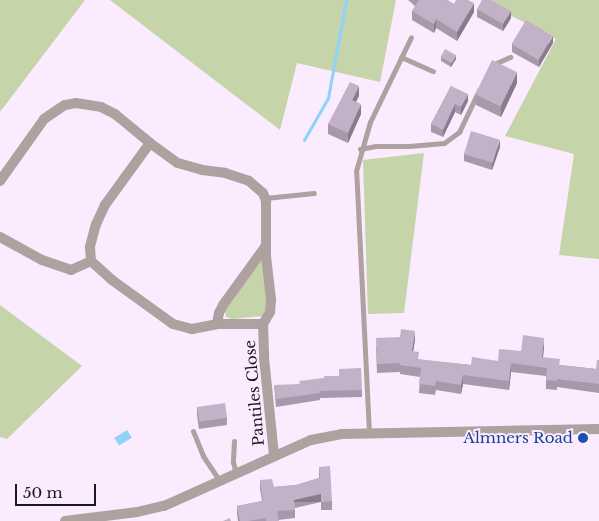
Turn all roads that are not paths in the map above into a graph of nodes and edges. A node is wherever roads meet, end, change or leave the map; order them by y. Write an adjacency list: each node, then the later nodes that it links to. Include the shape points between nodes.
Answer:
1 (411, 37): 2 (lane)
2 (401, 57): 4 (lane); 8 (lane)
3 (510, 57): 5 (lane, via 490,66)
4 (433, 71)
5 (486, 74)
6 (482, 82): 8 (lane, via 459,132 444,143)
7 (150, 143): 9 (street, via 115,114 101,107 65,105 44,119); 11 (street, via 183,165 249,181); 14 (street, via 105,204 96,224 90,248)
8 (360, 149): 19 (lane, via 356,171)
9 (0, 181)
10 (314, 193): 11 (lane)
11 (265, 198): 13 (street, Pantiles Close)
12 (0, 237): 14 (street, via 42,260 71,270)
13 (266, 247): 15 (street, via 223,305); 16 (street, Pantiles Close, via 271,298 270,312)
14 (91, 260): 15 (street, via 112,280 173,324 192,329)
15 (217, 324): 16 (street)
16 (263, 324): 21 (street, Pantiles Close)
17 (599, 429): 19 (street)
18 (194, 431): 23 (lane, via 203,456)
19 (369, 433): 21 (street, via 311,440)
20 (234, 441): 22 (lane)
21 (274, 455): 22 (street)
22 (236, 473): 23 (street)
23 (219, 480): 24 (street, via 155,508)
24 (65, 521)

